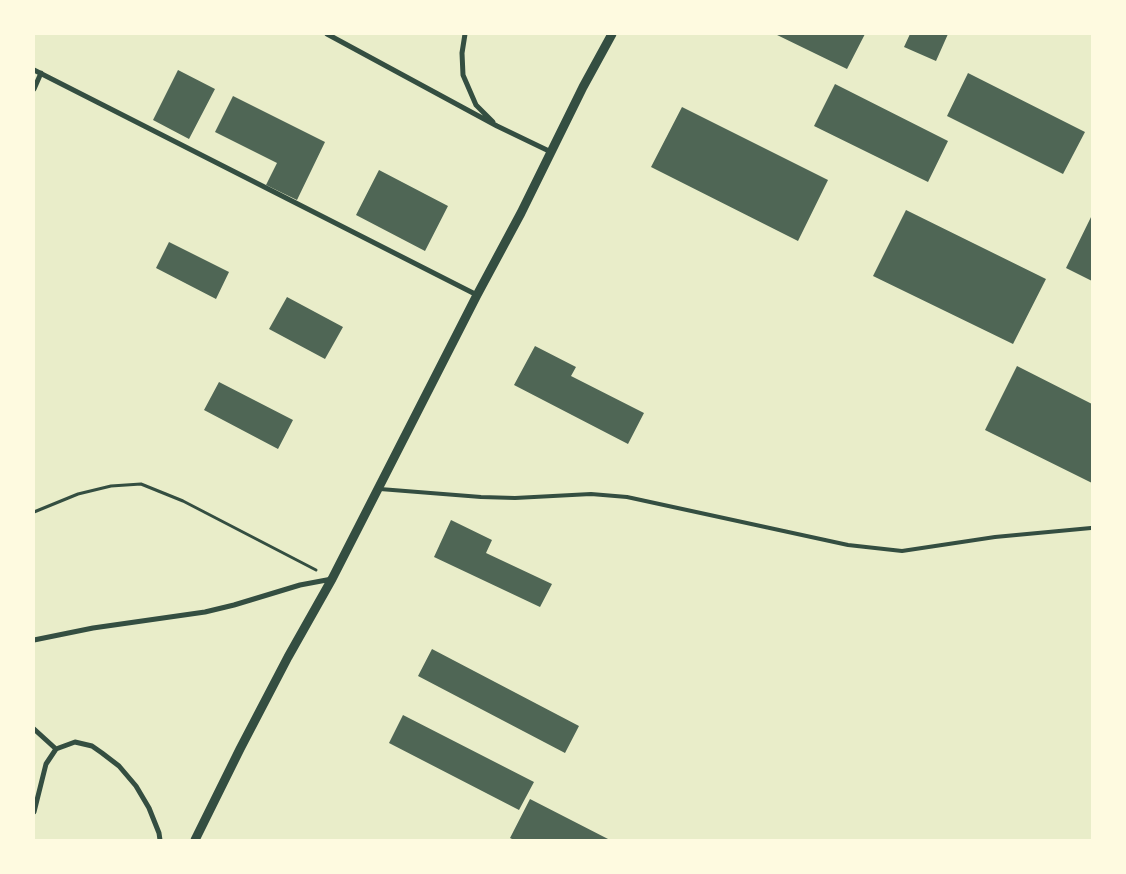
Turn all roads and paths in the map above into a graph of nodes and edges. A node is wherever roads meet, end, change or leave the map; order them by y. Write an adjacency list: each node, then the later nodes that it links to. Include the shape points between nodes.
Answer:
1 (326, 34): 7 (street)
2 (466, 34): 7 (street, via 462,53 463,76 476,105)
3 (612, 34): 8 (street)
4 (34, 70): 5 (street)
5 (41, 73): 6 (street); 9 (street)
6 (34, 89)
7 (497, 126): 8 (street)
8 (551, 152): 9 (street)
9 (477, 295): 10 (street)
10 (378, 489): 12 (lane, via 481,497 591,494 627,497 848,545 902,551 995,537); 13 (street)
11 (34, 512): 13 (path, via 78,494 111,486 141,484)
12 (1091, 528)
13 (332, 578): 14 (street, via 234,606); 19 (street, via 240,749)
14 (34, 640)
15 (34, 729): 16 (street)
16 (56, 749): 17 (street, via 46,764); 18 (street, via 75,742 92,746 119,766 149,808)
17 (34, 812)
18 (160, 840)
19 (196, 840)

